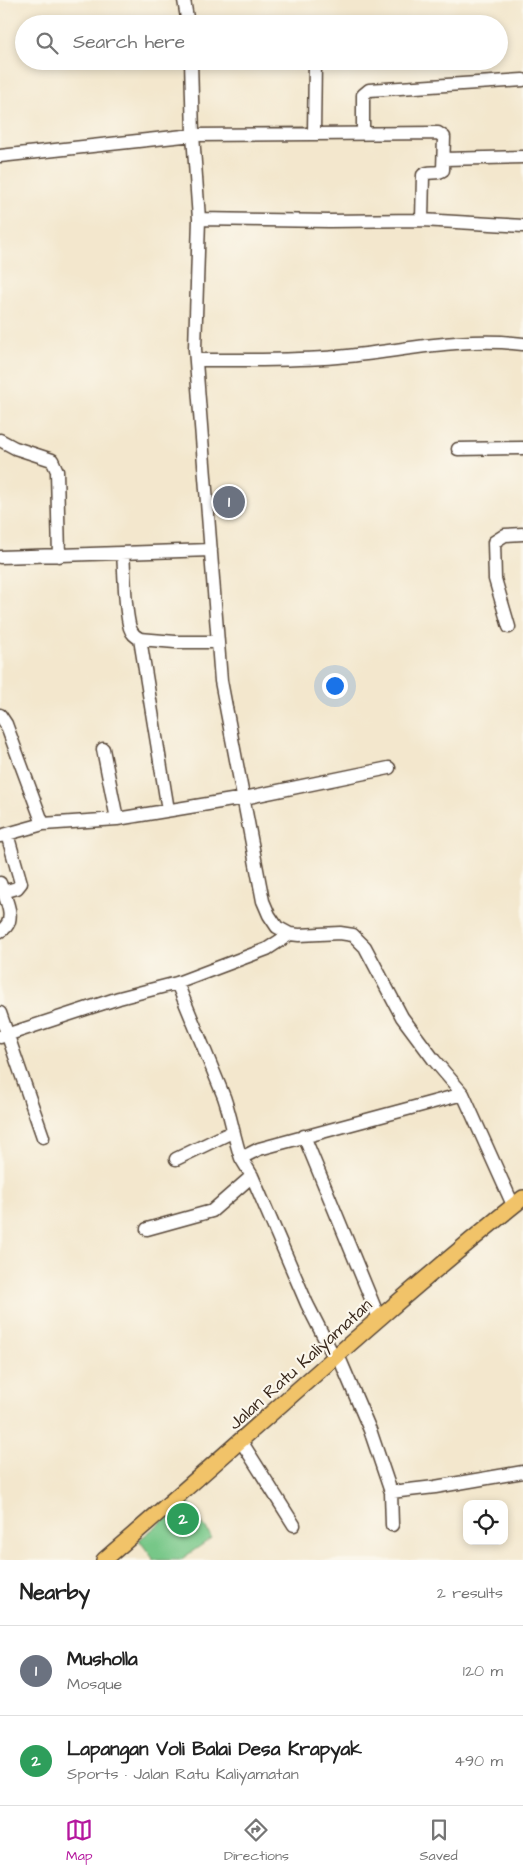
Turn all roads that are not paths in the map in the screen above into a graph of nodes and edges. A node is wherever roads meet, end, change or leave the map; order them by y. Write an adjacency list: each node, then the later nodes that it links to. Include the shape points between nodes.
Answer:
1 (184, 0): 2 (street)
2 (186, 15)
3 (191, 70): 8 (street)
4 (315, 70): 6 (street)
5 (523, 80): 7 (street, via 369,90 363,95)
6 (314, 133): 7 (street); 8 (street)
7 (363, 133): 11 (street, via 438,132 444,137)
8 (192, 135): 9 (street); 12 (street)
9 (0, 156)
10 (523, 157): 11 (street)
11 (444, 159): 13 (street, via 443,170 423,175)
12 (199, 219): 13 (street); 16 (street)
13 (422, 220): 14 (street)
14 (523, 226)
15 (523, 344): 16 (street, via 450,344 278,360)
16 (196, 360): 21 (street)
17 (0, 440): 23 (street, via 52,460 57,471)
18 (523, 448): 19 (street)
19 (458, 449)
20 (523, 534): 25 (street, via 505,535 494,542 495,579)
21 (212, 550): 22 (street); 27 (street)
22 (123, 554): 23 (street); 26 (street, via 130,628)
23 (59, 556): 24 (street)
24 (0, 557)
25 (509, 627)
26 (140, 639): 27 (street); 32 (street)
27 (218, 642): 31 (street, via 221,681)
28 (0, 715): 34 (street)
29 (103, 749): 33 (street)
30 (389, 768): 31 (street)
31 (244, 798): 32 (street); 38 (street, via 263,901 277,927)
32 (168, 810): 33 (street)
33 (117, 819): 34 (street)
34 (43, 824): 35 (street)
35 (3, 835): 36 (street, via 21,883 17,888)
36 (2, 887): 37 (street, via 10,920)
37 (0, 932)
38 (290, 934): 39 (street, via 267,949); 42 (street, via 340,933 359,941 402,1017)
39 (177, 983): 41 (street); 43 (street, via 224,1098)
40 (0, 1013): 41 (street)
41 (4, 1035): 45 (street)
42 (463, 1094): 44 (street); 49 (street)
43 (232, 1132): 46 (street); 47 (street)
44 (304, 1136): 46 (street, via 258,1149); 51 (street)
45 (43, 1137)
46 (241, 1158): 48 (street)
47 (176, 1159)
48 (252, 1176): 50 (street, via 212,1211); 52 (street, via 306,1304)
49 (518, 1202): 51 (main road, Jalan Ratu Kaliyamatan)
50 (147, 1229)
51 (379, 1318): 52 (main road, Jalan Ratu Kaliyamatan)
52 (337, 1357): 53 (main road, Jalan Ratu Kaliyamatan); 55 (street, via 370,1430)
53 (241, 1441): 56 (street); 58 (main road, Jalan Ratu Kaliyamatan)
54 (523, 1472): 55 (street)
55 (390, 1492): 57 (street)
56 (294, 1525)
57 (392, 1525)
58 (104, 1560)

